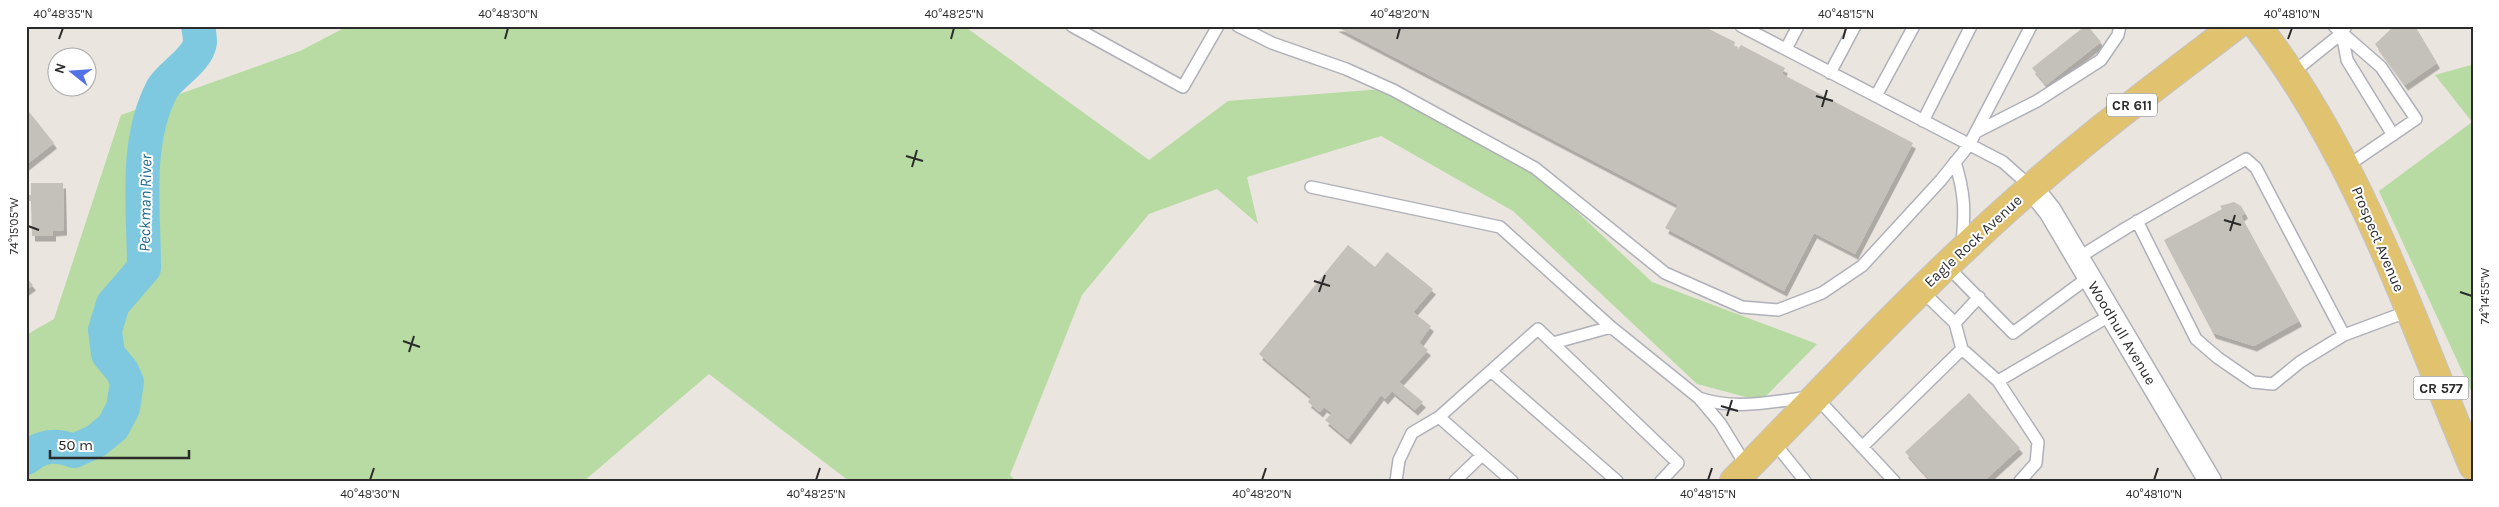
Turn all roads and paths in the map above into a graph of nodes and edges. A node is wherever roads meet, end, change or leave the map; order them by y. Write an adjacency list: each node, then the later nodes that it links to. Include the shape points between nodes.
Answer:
1 (1072, 26): 2 (lane, via 1183,87)
2 (1218, 26)
3 (1238, 26): 22 (lane, via 1272,43 1346,69 1393,90 1535,168 1666,273 1742,307 1778,310 1822,293 1862,266)
4 (1742, 26): 14 (lane)
5 (1798, 26): 14 (lane)
6 (1855, 26): 15 (lane)
7 (1914, 26): 17 (lane)
8 (1972, 26): 18 (lane)
9 (2031, 26): 19 (lane)
10 (2120, 26): 19 (lane, via 2118,35 2101,60 2037,101)
11 (2235, 26): 25 (main road, Eagle Rock Avenue / CR 611)
12 (2257, 26): 16 (main road, Prospect Avenue / CR 577)
13 (2341, 28): 16 (lane); 20 (lane, via 2347,60); 20 (lane, via 2381,67 2416,119)
14 (1786, 49): 15 (lane)
15 (1830, 73): 17 (lane)
16 (2291, 74): 23 (main road, Prospect Avenue / CR 577)
17 (1876, 96): 18 (lane)
18 (1923, 121): 21 (lane)
19 (1976, 132): 21 (lane)
20 (2393, 135): 23 (lane)
21 (1969, 145): 22 (lane); 25 (lane, via 2003,162)
22 (1955, 162): 27 (lane, via 1966,209)
23 (2347, 166): 31 (main road, Prospect Avenue / CR 577)
24 (1311, 187): 34 (lane, via 1500,226)
25 (2031, 187): 27 (main road, Eagle Rock Avenue / CR 611); 28 (street, Woodhull Avenue, via 2050,211)
26 (2137, 221): 28 (lane); 35 (lane, via 2196,339 2253,382 2272,384); 35 (lane, via 2246,159 2256,168)
27 (1955, 259): 29 (main road, Eagle Rock Avenue / CR 611); 30 (lane)
28 (2084, 268): 30 (lane, via 2013,333); 32 (street, Woodhull Avenue)
29 (1921, 290): 33 (lane); 40 (main road, Eagle Rock Avenue / CR 611)
30 (1979, 297): 33 (lane)
31 (2409, 311): 35 (lane); 46 (main road, Prospect Avenue / CR 577)
32 (2112, 315): 39 (lane); 56 (street, Woodhull Avenue)
33 (1954, 323): 37 (lane)
34 (1611, 327): 36 (lane); 41 (lane)
35 (2344, 334)
36 (1553, 343): 38 (lane, via 1538,329); 52 (lane, via 1678,463)
37 (1962, 349): 39 (lane); 44 (lane)
38 (1491, 370): 42 (lane); 51 (lane)
39 (1998, 381): 55 (lane, via 2038,442 2036,463)
40 (1815, 396): 41 (lane, via 1737,405 1717,404); 43 (main road, Eagle Rock Avenue / CR 611); 44 (lane)
41 (1699, 398): 47 (lane, via 1720,423)
42 (1439, 418): 45 (lane); 48 (lane, via 1412,433 1399,460)
43 (1773, 441): 47 (main road, Eagle Rock Avenue / CR 611); 53 (lane)
44 (1862, 446): 54 (lane)
45 (1482, 454): 49 (lane); 50 (lane)
46 (2473, 466)
47 (1741, 474)
48 (1396, 481)
49 (1455, 481)
50 (1512, 481)
51 (1617, 481)
52 (1661, 481)
53 (1805, 481)
54 (1894, 481)
55 (2020, 481)
56 (2210, 481)

